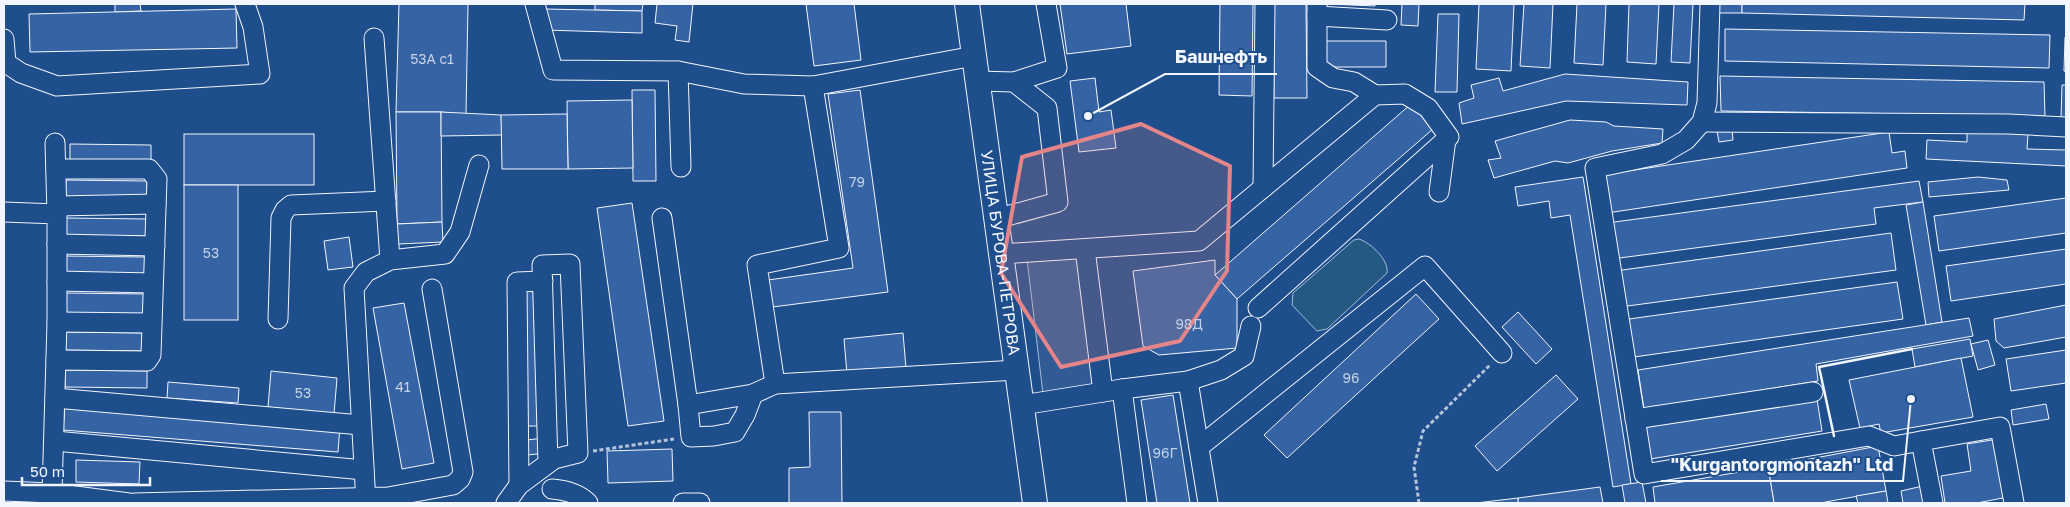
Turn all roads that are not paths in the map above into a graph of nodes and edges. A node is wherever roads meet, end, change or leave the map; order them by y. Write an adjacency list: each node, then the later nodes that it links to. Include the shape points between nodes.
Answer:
1 (245, 4): 10 (lane, via 253,28 260,74 57,86 21,73 6,62)
2 (535, 4): 12 (lane, via 552,70)
3 (967, 4): 11 (main road, УЛИЦА БУРОВА-ПЕТРОВА)
4 (1046, 4): 14 (lane, via 1057,68)
5 (1265, 4): 24 (lane)
6 (1710, 4): 17 (lane, via 1707,103)
7 (1318, 10): 8 (lane); 16 (lane, via 1317,67 1333,78 1354,82)
8 (1387, 20)
9 (374, 38): 26 (lane)
10 (4, 40)
11 (974, 56): 13 (main road, УЛИЦА БУРОВА-ПЕТРОВА); 15 (lane)
12 (678, 71): 15 (lane, via 744,84); 22 (lane)
13 (977, 80): 14 (lane); 31 (main road, УЛИЦА БУРОВА-ПЕТРОВА)
14 (1014, 82): 31 (lane, via 1048,108 1058,202)
15 (813, 86): 50 (lane, via 839,248 757,265)
16 (1375, 94): 19 (lane, via 1405,94 1428,108 1449,137); 24 (lane)
17 (1702, 122): 18 (lane); 58 (lane, via 1686,140 1662,154 1595,168)
18 (2066, 127)
19 (1446, 139): 25 (lane); 41 (lane)
20 (55, 143): 23 (lane)
21 (479, 165): 36 (lane, via 460,232 445,254)
22 (680, 167)
23 (56, 168): 27 (lane, via 148,169 157,179); 28 (lane)
24 (1263, 188): 34 (lane, via 1199,241)
25 (1439, 192)
26 (386, 202): 36 (lane); 42 (lane, via 292,205 284,210 281,218)
27 (156, 204): 28 (lane); 33 (lane)
28 (56, 210): 29 (lane); 32 (lane)
29 (4, 212)
30 (662, 218): 57 (lane)
31 (996, 219): 35 (main road, УЛИЦА БУРОВА-ПЕТРОВА)
32 (57, 244): 33 (lane); 37 (lane)
33 (155, 246): 39 (lane)
34 (1085, 248): 35 (lane); 52 (lane)
35 (1001, 254): 48 (main road, УЛИЦА БУРОВА-ПЕТРОВА)
36 (390, 260): 59 (lane, via 366,272 354,288)
37 (57, 281): 39 (lane); 43 (lane)
38 (543, 281): 63 (lane); 63 (lane, via 542,265 570,264 578,453); 65 (lane, via 518,282)
39 (153, 283): 44 (lane)
40 (432, 289): 69 (lane, via 462,472 460,479 453,485)
41 (1258, 308)
42 (278, 319)
43 (57, 322): 44 (lane); 47 (lane)
44 (151, 323): 47 (lane, via 151,355 147,361)
45 (1251, 326): 49 (lane, via 1244,356 1221,370)
46 (1502, 353): 62 (lane, via 1425,266)
47 (56, 360): 55 (lane)
48 (1017, 370): 50 (lane); 56 (main road, УЛИЦА БУРОВА-ПЕТРОВА)
49 (1188, 381): 51 (lane); 62 (lane)
50 (775, 384): 54 (lane)
51 (1122, 389): 52 (lane); 77 (lane)
52 (1103, 392): 56 (lane)
53 (1813, 392): 58 (lane)
54 (753, 394): 57 (lane); 57 (lane, via 735,432 714,436 692,437)
55 (56, 398): 59 (lane); 60 (lane)
56 (1022, 404): 76 (main road, УЛИЦА БУРОВА-ПЕТРОВА)
57 (688, 405)
58 (1635, 419): 61 (lane, via 1644,474 1869,436 1894,446)
59 (361, 425): 64 (lane)
60 (55, 441): 64 (lane); 68 (lane)
61 (1921, 441): 79 (lane); 80 (lane, via 2000,427)
62 (1199, 447): 78 (lane)
63 (548, 463): 65 (lane)
64 (364, 470): 69 (lane)
65 (519, 485): 72 (lane)
66 (552, 489): 73 (lane, via 581,496)
67 (4, 491): 68 (lane)
68 (52, 493): 70 (lane)
69 (366, 500): 71 (lane)
70 (129, 503)
71 (134, 503)
72 (506, 503)
73 (588, 503)
74 (683, 503): 75 (lane)
75 (700, 503)
76 (1035, 503)
77 (1137, 503)
78 (1208, 503)
79 (1933, 503)
80 (2014, 503)

